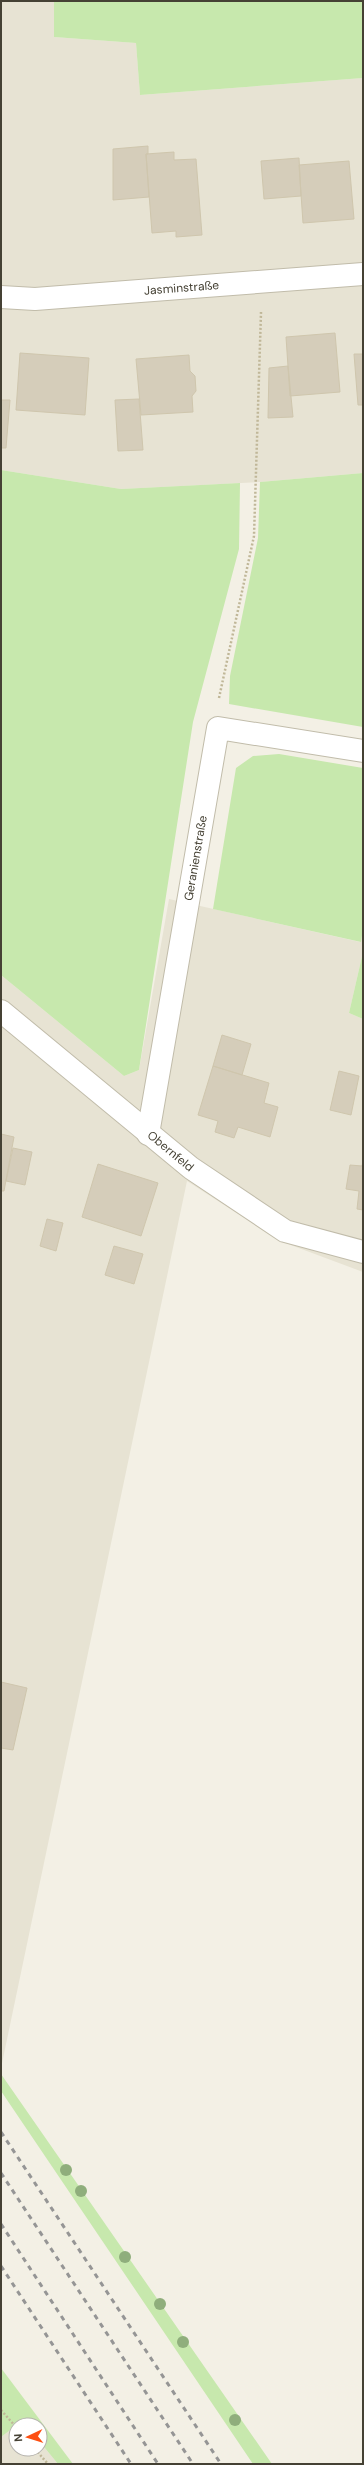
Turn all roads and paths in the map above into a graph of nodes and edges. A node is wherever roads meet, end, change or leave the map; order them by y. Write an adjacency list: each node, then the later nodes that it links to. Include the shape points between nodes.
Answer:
1 (363, 274): 2 (street, Jasminstraße)
2 (262, 281): 3 (street, Jasminstraße, via 35,299); 4 (path, via 254,536 220,696)
3 (1, 297)
4 (218, 728): 5 (street); 7 (street, Geranienstraße)
5 (363, 751)
6 (1, 1011): 7 (street, Obernfeld)
7 (148, 1134): 8 (street, Obernfeld, via 191,1168 285,1231)
8 (363, 1252)
9 (1, 2410): 10 (path)
10 (8, 2418)

